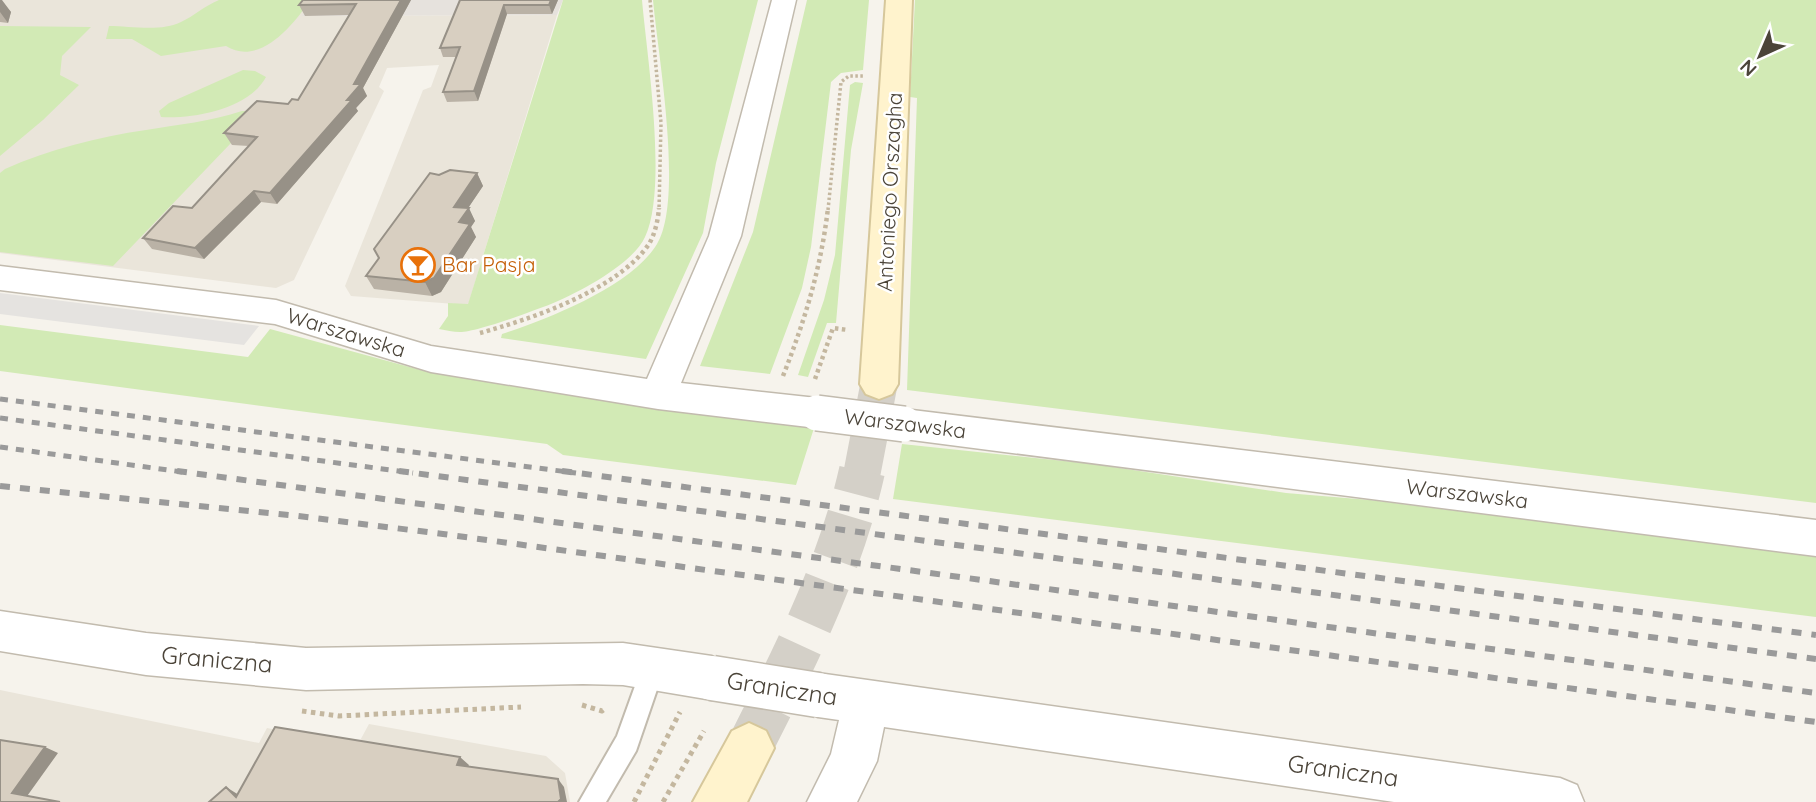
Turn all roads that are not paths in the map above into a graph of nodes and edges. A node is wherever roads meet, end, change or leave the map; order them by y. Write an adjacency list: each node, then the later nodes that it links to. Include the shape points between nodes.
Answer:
1 (784, 0): 5 (street, via 724,236)
2 (899, 0): 4 (street, Antoniego Orszagha)
3 (0, 278): 5 (street, Warszawska, via 276,312 431,359)
4 (879, 384)
5 (658, 395): 6 (street, Warszawska, bridge, via 814,401 904,424)
6 (1816, 538)
7 (0, 631): 8 (street, Graniczna, via 146,654 306,669 583,663)
8 (653, 669): 9 (street, Graniczna, bridge, via 697,693 818,695); 11 (lane, via 627,742)
9 (866, 702): 13 (street, via 853,761); 14 (street, Graniczna)
10 (727, 740): 12 (street)
11 (592, 802)
12 (719, 802)
13 (831, 802)
14 (1560, 802)

